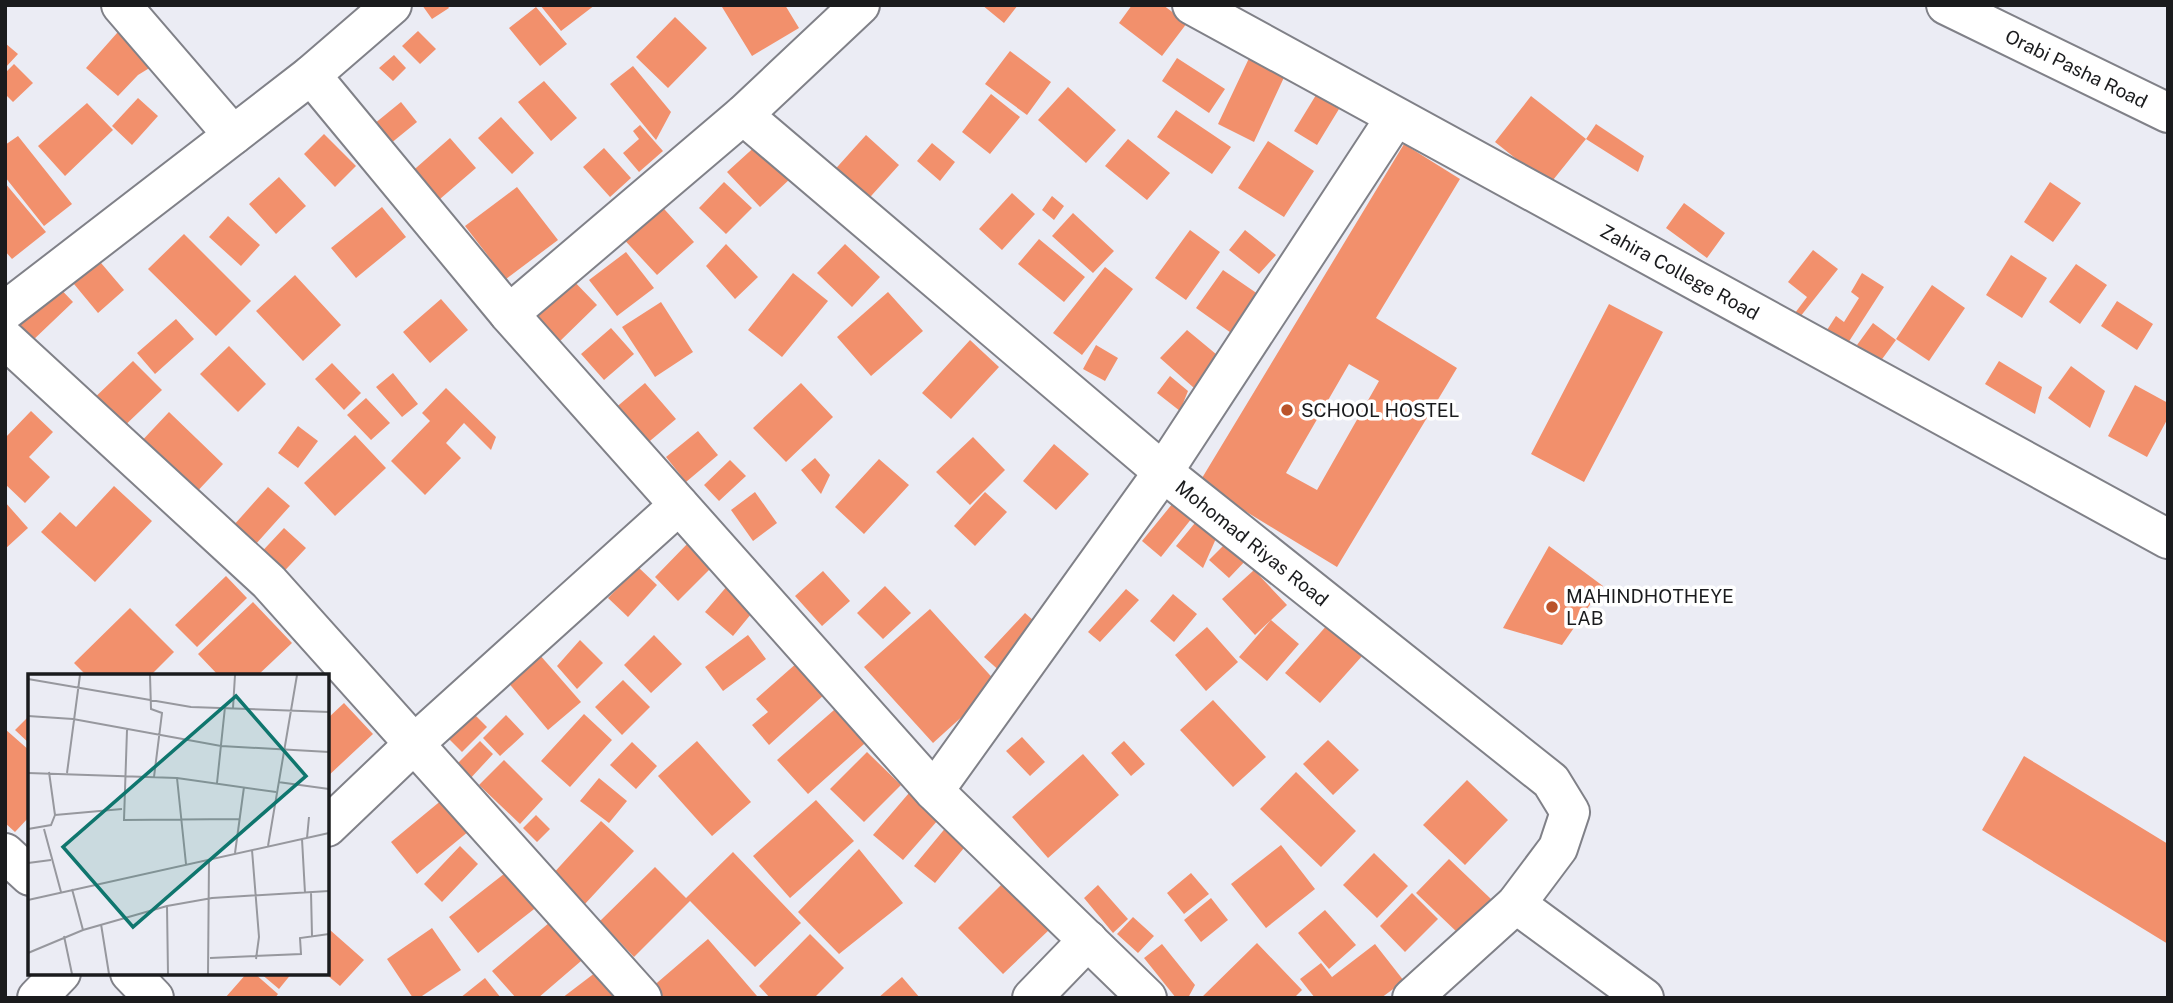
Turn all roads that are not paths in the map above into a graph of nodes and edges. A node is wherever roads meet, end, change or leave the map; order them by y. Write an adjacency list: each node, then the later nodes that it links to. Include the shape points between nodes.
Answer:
1 (121, 5): 10 (street)
2 (392, 5): 6 (street)
3 (860, 5): 8 (street)
4 (1947, 5): 7 (street, Orabi Pasha Road)
5 (1201, 7): 9 (street, Zahira College Road)
6 (311, 75): 10 (street); 12 (street)
7 (2168, 113)
8 (743, 115): 12 (street); 14 (street, Mohomad Riyas Road)
9 (1395, 118): 14 (street); 16 (street, Zahira College Road)
10 (233, 135): 11 (street)
11 (5, 311)
12 (509, 314): 15 (street)
13 (5, 338): 17 (street, via 268,582)
14 (1163, 472): 18 (street); 22 (street, Mohomad Riyas Road, via 1550,781 1570,812 1558,848)
15 (678, 505): 17 (street); 18 (street)
16 (2168, 539)
17 (415, 743): 19 (street); 26 (street)
18 (934, 790): 23 (street)
19 (329, 825)
20 (5, 853): 21 (street)
21 (28, 874)
22 (1516, 904): 29 (street, Mohomad Riyas Road); 30 (street)
23 (1088, 940): 27 (street); 28 (street)
24 (59, 975): 25 (street)
25 (37, 998)
26 (642, 998)
27 (1032, 998)
28 (1147, 998)
29 (1412, 998)
30 (1644, 998)

